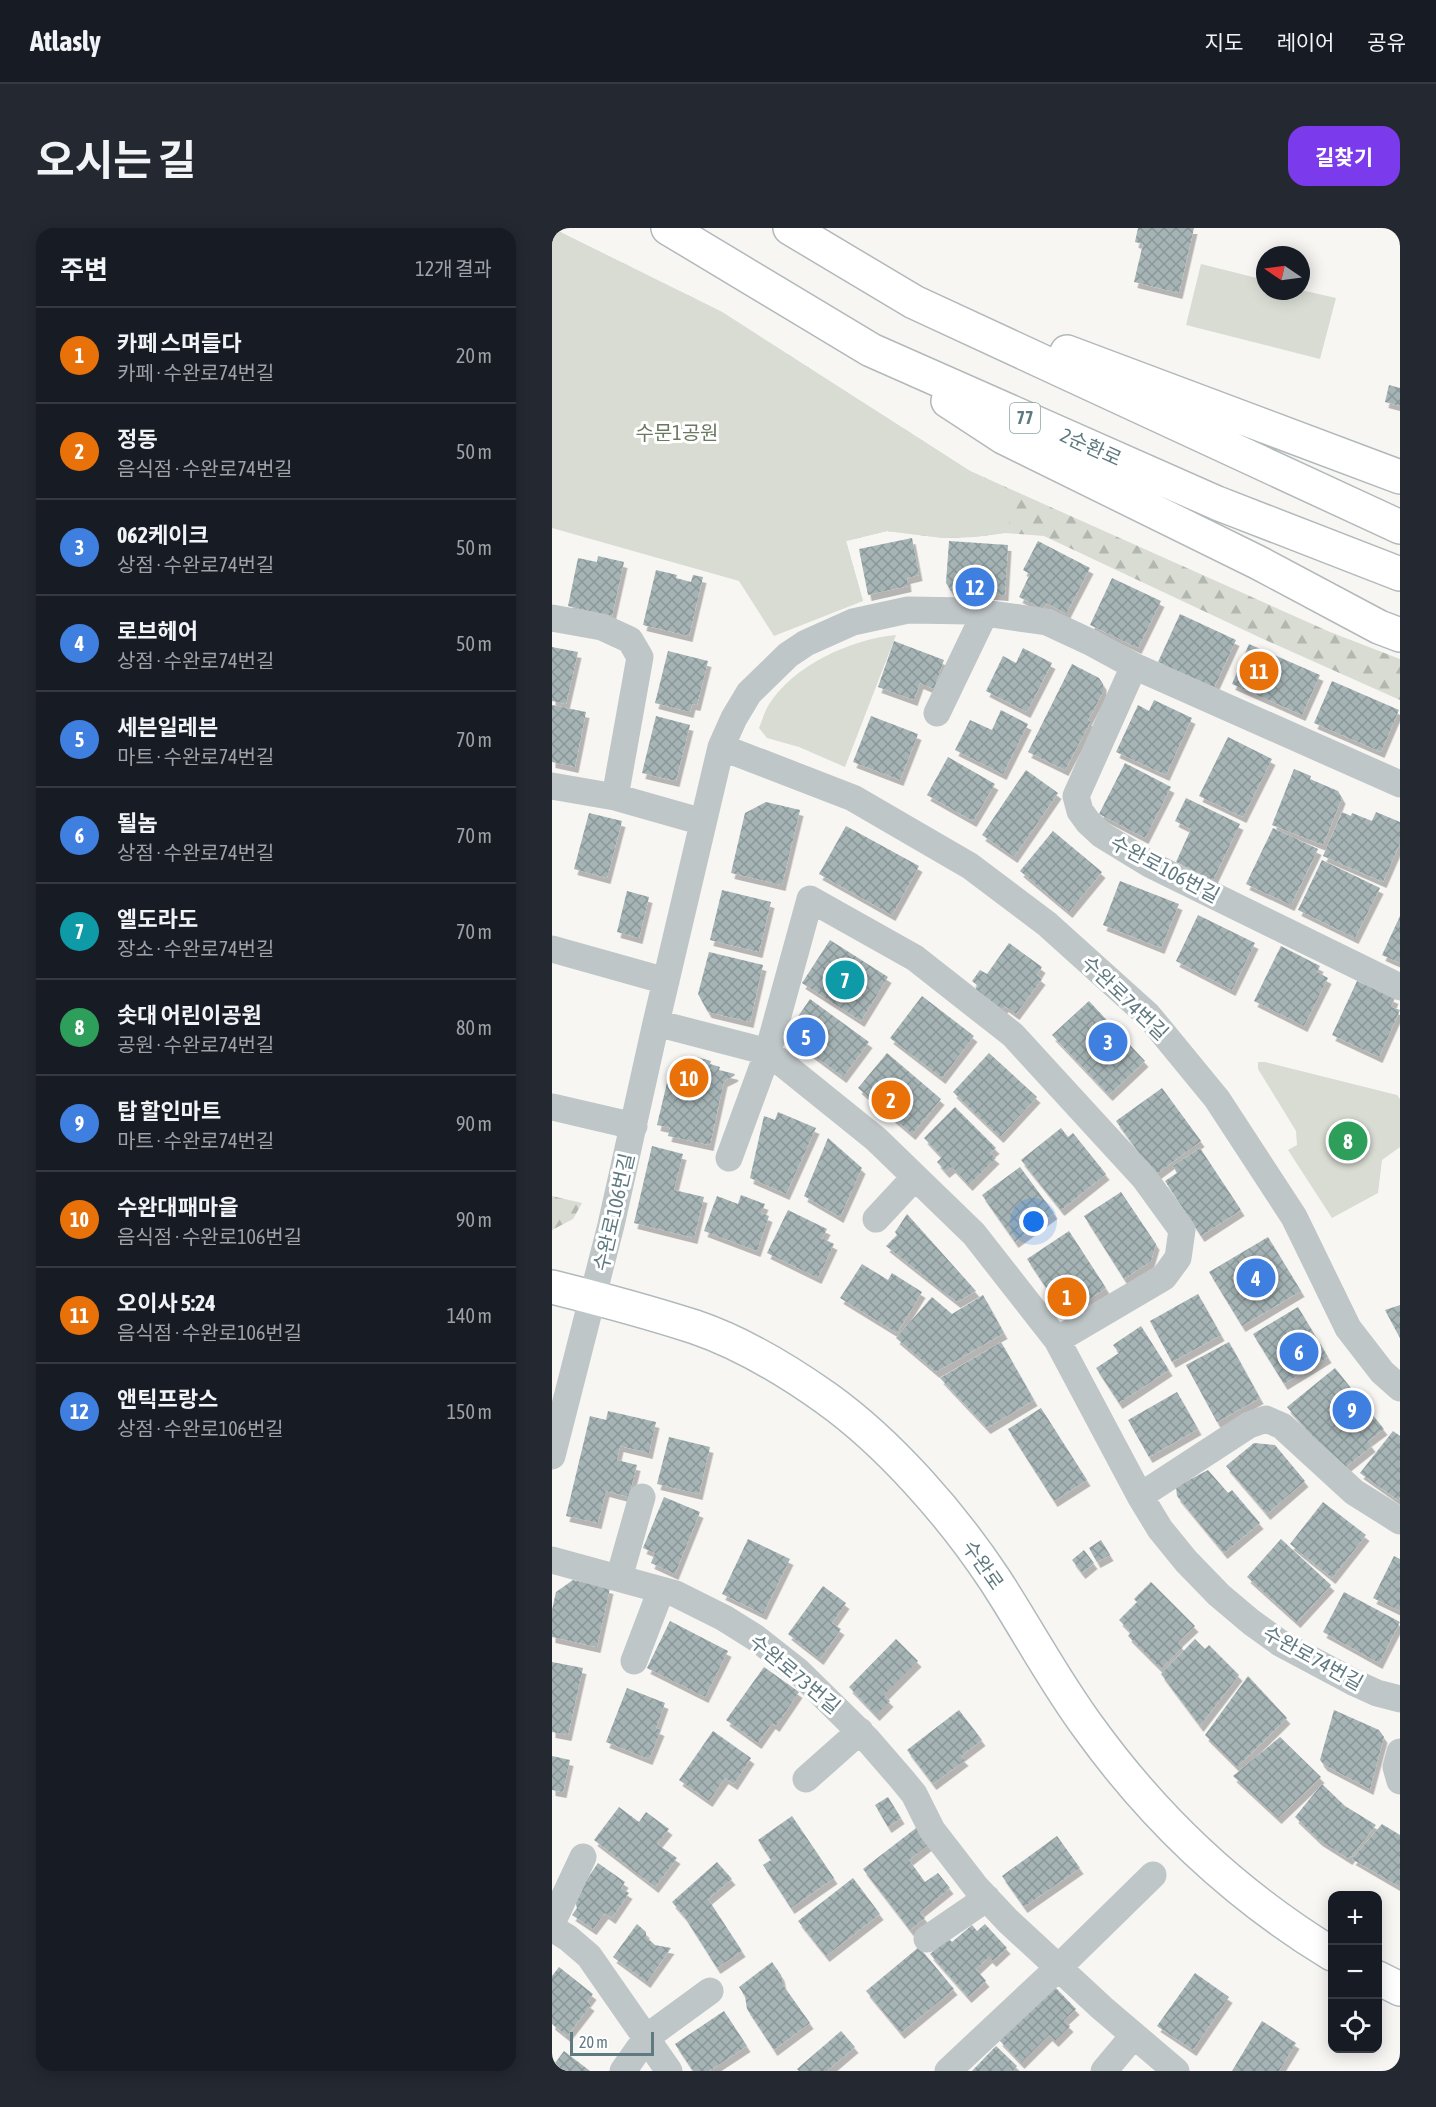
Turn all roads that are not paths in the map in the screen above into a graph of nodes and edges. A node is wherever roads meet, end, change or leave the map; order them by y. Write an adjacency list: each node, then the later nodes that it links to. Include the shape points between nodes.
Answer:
1 (668, 228): 4 (main road, 2순환로 / 77)
2 (790, 228): 3 (main road)
3 (914, 302): 5 (main road, via 1104,365); 6 (main road)
4 (871, 350): 7 (main road, 2순환로 / 77, via 1217,503); 10 (main road, via 1003,437)
5 (1400, 477)
6 (1400, 527)
7 (1400, 574)
8 (985, 613): 11 (street, 수완로106번길, via 1047,621); 12 (street); 13 (street, 수완로106번길, via 908,610 853,622 806,643 749,693)
9 (552, 618): 16 (street, via 602,627 630,640 640,657)
10 (1400, 635)
11 (1134, 666): 14 (street, 수완로106번길); 20 (street, 수완로106번길, via 1076,796 1088,822 1151,865)
12 (937, 713)
13 (721, 747): 17 (street, 수완로106번길); 31 (street, 수완로74번길, via 854,798 970,866 1047,924 1148,1016 1217,1099 1294,1217 1348,1328 1382,1372)
14 (1400, 784)
15 (552, 786): 16 (street)
16 (615, 797): 17 (street)
17 (703, 822): 19 (street, 수완로106번길)
18 (552, 949): 19 (street)
19 (666, 981): 21 (street, 수완로106번길)
20 (1400, 987)
21 (656, 1023): 22 (street, 수완로74번길); 24 (street, 수완로106번길)
22 (768, 1052): 25 (street); 26 (street, 수완로74번길, via 876,1139); 30 (street, via 810,899 915,958 1013,1035 1145,1179 1182,1230 1178,1258 1164,1277)
23 (552, 1107): 24 (street, 수완로106번길)
24 (634, 1126): 29 (street, 수완로106번길)
25 (729, 1158)
26 (915, 1177): 27 (street); 30 (street, 수완로74번길, via 974,1234)
27 (876, 1219)
28 (552, 1287): 29 (main road, 수완로)
29 (593, 1298): 32 (street, 수완로106번길); 51 (main road, 수완로, via 697,1328 749,1352 826,1398 872,1437 947,1515 995,1580 1088,1728 1163,1819 1260,1903)
30 (1057, 1340): 33 (street, 수완로74번길)
31 (1400, 1388)
32 (552, 1456)
33 (1140, 1496): 35 (street, via 1250,1425 1266,1419 1282,1426 1354,1492); 40 (street, 수완로74번길, via 1186,1561 1251,1622 1318,1665 1377,1693)
34 (642, 1497): 37 (street)
35 (1400, 1521)
36 (552, 1560): 37 (street, 수완로73번길)
37 (619, 1578): 38 (street, 수완로73번길)
38 (661, 1590): 39 (street); 41 (street, 수완로73번길, via 676,1594 756,1638 798,1671)
39 (634, 1661)
40 (1400, 1699)
41 (860, 1731): 43 (street); 47 (street, 수완로73번길, via 914,1794 932,1830)
42 (1400, 1752): 44 (street, via 1396,1767)
43 (806, 1779)
44 (1400, 1780)
45 (583, 1857): 48 (street)
46 (1153, 1875): 52 (street)
47 (987, 1899): 50 (street); 52 (street, 수완로73번길)
48 (552, 1923)
49 (552, 1928): 57 (street, via 589,1956)
50 (927, 1939)
51 (1328, 1952)
52 (1058, 1968): 56 (street, 수완로73번길); 60 (street)
53 (1382, 1980): 54 (main road)
54 (1400, 1989)
55 (710, 1991): 57 (street)
56 (1134, 2035): 61 (street); 62 (street, 수완로73번길)
57 (647, 2037): 58 (street); 59 (street)
58 (622, 2071)
59 (669, 2071)
60 (948, 2071)
61 (1104, 2071)
62 (1176, 2071)

